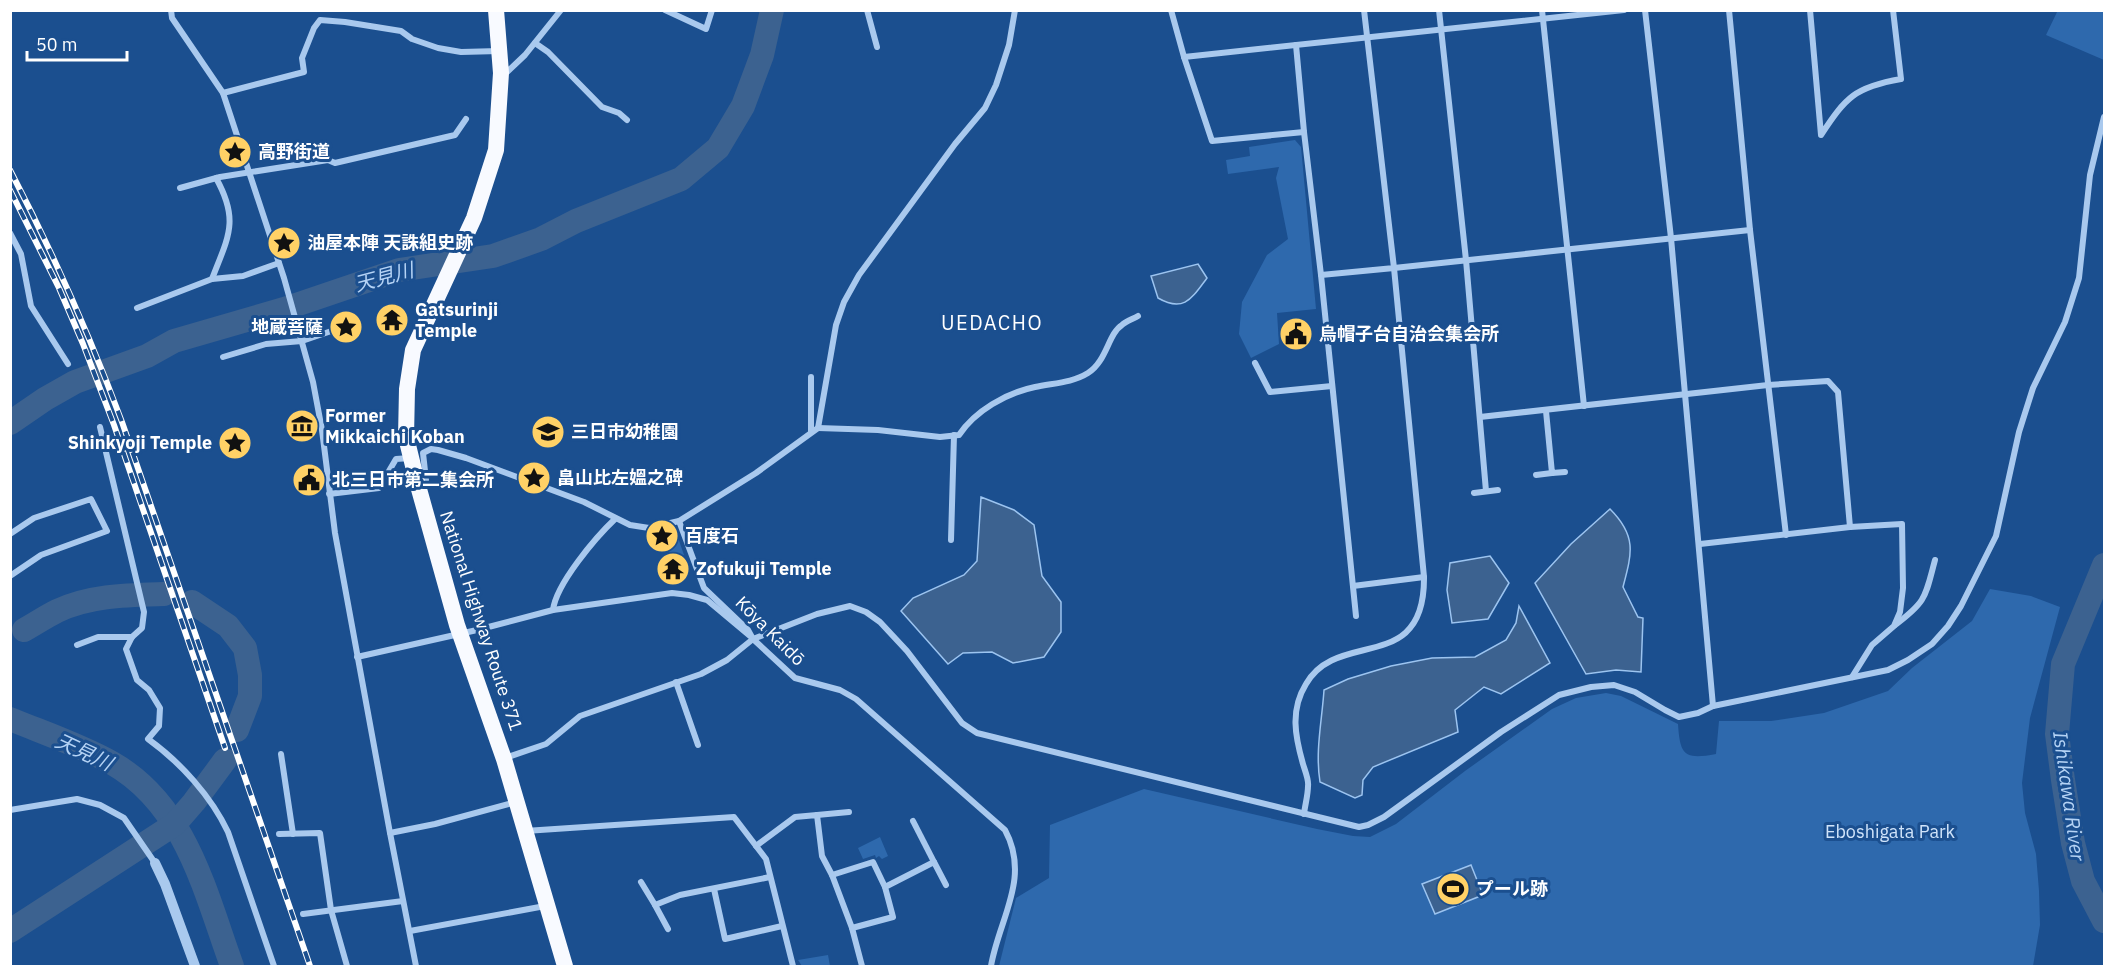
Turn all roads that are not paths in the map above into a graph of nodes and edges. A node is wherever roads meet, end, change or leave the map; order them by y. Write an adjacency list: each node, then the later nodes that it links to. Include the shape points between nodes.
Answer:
1 (171, 10): 26 (street, via 172,18)
2 (496, 10): 23 (highway, National Highway Route 371)
3 (561, 10): 20 (street)
4 (665, 10): 5 (street, via 706,29)
5 (712, 10)
6 (867, 10): 22 (street)
7 (1015, 10): 58 (street, via 1009,45 985,108 859,275 844,302 836,325)
8 (1171, 10): 24 (street)
9 (1364, 10): 19 (street)
10 (1439, 10): 18 (street)
11 (1542, 10): 17 (street)
12 (1624, 10): 17 (street)
13 (1645, 10): 36 (street)
14 (1729, 10): 34 (street)
15 (1809, 10): 16 (street, via 1821,135 1841,105 1859,91 1901,79)
16 (1893, 10)
17 (1543, 18): 18 (street); 37 (street)
18 (1440, 29): 19 (street); 38 (street)
19 (1368, 38): 21 (street); 40 (street)
20 (535, 43): 25 (street, via 507,72); 29 (street, via 602,107)
21 (1296, 45): 24 (street); 30 (street)
22 (877, 47)
23 (500, 51): 25 (highway, National Highway Route 371); 26 (street, via 461,52 438,48 400,31 320,20 302,58 304,72)
24 (1184, 57): 30 (street, via 1212,141)
25 (501, 73): 61 (highway, National Highway Route 371, via 496,150 474,218 413,350 406,436)
26 (223, 93): 31 (street)
27 (2104, 117): 89 (street, via 2090,175 2079,278 2065,322 2029,399 1996,536 1961,606 1932,644 1888,670)
28 (466, 119): 31 (street, via 455,135 335,163 328,160)
29 (627, 120)
30 (1304, 132): 41 (street)
31 (251, 172): 32 (street); 39 (street)
32 (216, 178): 33 (street); 42 (street, via 225,195 230,227)
33 (180, 188)
34 (1750, 230): 36 (street); 51 (street)
35 (10, 233): 49 (street, via 21,254 31,306)
36 (1671, 238): 37 (street); 53 (street)
37 (1566, 248): 38 (street); 54 (street)
38 (1466, 260): 40 (street); 56 (street)
39 (279, 263): 42 (street, via 243,276); 46 (street)
40 (1394, 268): 41 (street); 79 (street)
41 (1321, 275): 52 (street)
42 (212, 279): 43 (street)
43 (137, 308)
44 (1138, 316): 60 (street, via 1120,325 1097,368 1083,377 1011,395 968,421 959,435)
45 (352, 324): 46 (street)
46 (302, 341): 47 (street, via 266,344); 69 (street, via 322,430)
47 (223, 357)
48 (1255, 363): 52 (street, via 1270,392)
49 (68, 364)
50 (811, 377): 59 (street)
51 (1768, 385): 53 (street); 72 (street, via 1828,381 1838,392); 74 (street)
52 (1332, 386): 80 (street)
53 (1684, 396): 54 (street); 76 (street)
54 (1584, 406): 55 (street)
55 (1546, 411): 56 (street); 63 (street)
56 (1480, 417): 67 (street)
57 (100, 427): 85 (street, via 144,612 142,628)
58 (818, 428): 59 (street); 60 (street)
59 (811, 432): 71 (street, via 756,473)
60 (954, 435): 75 (street)
61 (411, 458): 65 (highway, National Highway Route 371); 69 (street, via 396,459 379,488)
62 (1565, 472): 63 (street)
63 (1552, 473): 64 (street)
64 (1536, 475)
65 (417, 482): 70 (street, via 426,480 423,453 438,450 584,502); 84 (highway, National Highway Route 371)
66 (1498, 490): 67 (street)
67 (1486, 491): 68 (street)
68 (1474, 493)
69 (329, 494): 88 (street)
70 (615, 519): 71 (street, via 650,528); 81 (street, via 582,557 554,601)
71 (679, 521): 86 (street, Kōya Kaidō, via 704,588)
72 (1850, 527): 74 (street); 83 (street, via 1902,524 1903,588)
73 (10, 534): 78 (street, via 34,518 91,499 107,531 41,555)
74 (1786, 535): 76 (street)
75 (951, 540)
76 (1700, 544): 91 (street)
77 (1935, 560): 83 (street, via 1924,600)
78 (10, 576)
79 (1424, 577): 80 (street); 98 (street, via 1419,616 1405,633 1385,645 1330,661 1306,682 1295,716 1295,735 1308,786)
80 (1353, 586): 82 (street)
81 (553, 610): 84 (street); 86 (street, via 672,593 689,595 707,600)
82 (1356, 616)
83 (1894, 626): 89 (street, via 1872,645)
84 (462, 633): 88 (street); 94 (highway, National Highway Route 371)
85 (132, 637): 87 (street, via 98,637); 124 (street, via 126,649 136,680 150,690 160,708 159,726 148,739 176,760 220,815)
86 (753, 639): 90 (street, via 727,660); 98 (street, via 816,614 850,606 880,622 962,723 977,733); 130 (street, Kōya Kaidō, via 795,678 840,690 856,699 1005,830 1012,842 1016,876)
87 (77, 645)
88 (357, 657): 102 (street)
89 (1852, 677): 91 (street)
90 (676, 682): 92 (street); 94 (street, via 580,716 546,744)
91 (1713, 706): 98 (street, via 1680,717 1614,685 1558,695 1368,825 1359,827)
92 (698, 745)
93 (281, 753): 104 (street)
94 (504, 759): 95 (highway, National Highway Route 371)
95 (517, 802): 101 (highway, National Highway Route 371); 102 (street)
96 (10, 810): 107 (street, via 78,799 100,805 124,818)
97 (849, 813): 99 (street)
98 (1304, 814)
99 (817, 815): 105 (street, via 795,817); 108 (street, via 822,856)
100 (913, 821): 106 (street)
101 (525, 831): 105 (street, via 734,817); 115 (highway, National Highway Route 371)
102 (390, 833): 114 (street)
103 (279, 834): 104 (street)
104 (293, 834): 117 (street, via 320,833)
105 (756, 846): 109 (street, via 766,859)
106 (934, 862): 111 (street); 112 (street)
107 (154, 863): 123 (street)
108 (832, 875): 112 (street, via 873,862); 121 (street)
109 (770, 877): 113 (street); 119 (street)
110 (641, 882): 116 (street)
111 (946, 885)
112 (885, 887): 121 (street, via 893,917)
113 (714, 889): 116 (street, via 680,895); 119 (street, via 725,939)
114 (403, 901): 117 (street); 122 (street)
115 (546, 905): 122 (street); 127 (highway, National Highway Route 371)
116 (655, 905): 120 (street)
117 (331, 910): 118 (street); 125 (street)
118 (303, 914)
119 (782, 926): 128 (street)
120 (668, 928)
121 (852, 928): 129 (street)
122 (410, 931): 126 (street)
123 (195, 966)
124 (274, 966)
125 (347, 966)
126 (416, 966)
127 (565, 966)
128 (793, 966)
129 (862, 966)
130 (992, 966)

